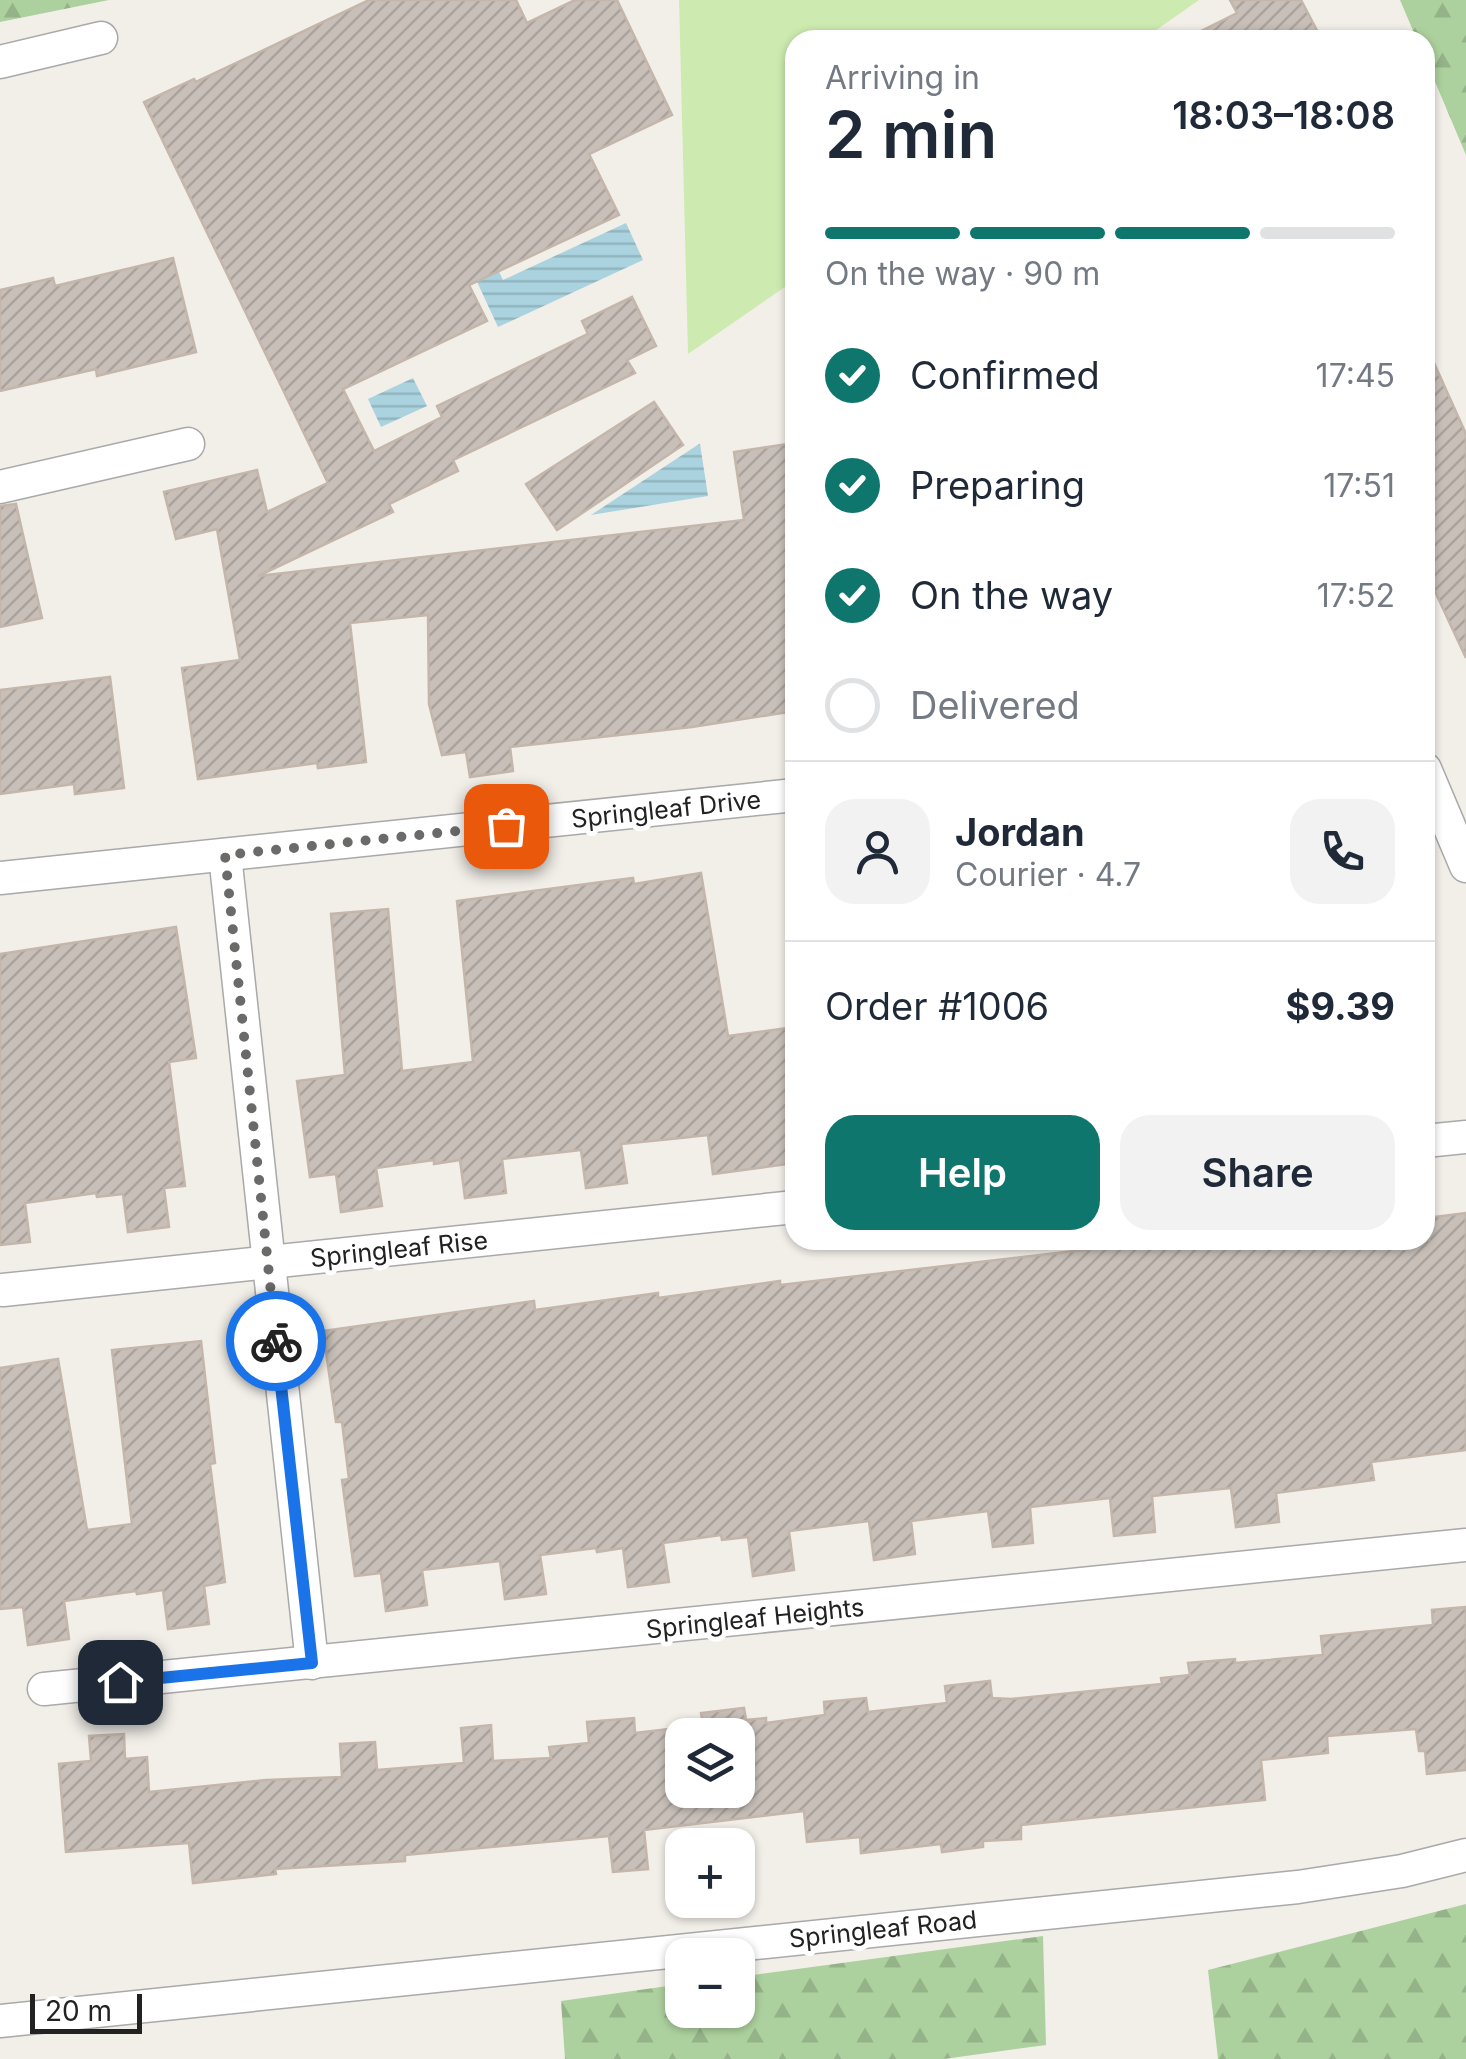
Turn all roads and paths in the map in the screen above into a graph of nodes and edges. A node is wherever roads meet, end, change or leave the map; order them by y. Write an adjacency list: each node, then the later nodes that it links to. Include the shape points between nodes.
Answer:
1 (100, 38): 2 (street)
2 (0, 62)
3 (188, 444): 4 (street)
4 (0, 487)
5 (1435, 793): 8 (street)
6 (785, 796): 7 (street, Springleaf Drive)
7 (225, 855): 9 (street, Springleaf Drive); 13 (street)
8 (1466, 866)
9 (0, 878)
10 (1466, 1137): 11 (street)
11 (1435, 1140)
12 (785, 1209): 13 (street, Springleaf Rise)
13 (268, 1262): 14 (street, Springleaf Rise); 16 (street)
14 (4, 1290)
15 (1466, 1545): 16 (street, Springleaf Heights)
16 (312, 1663): 17 (street, Springleaf Heights)
17 (44, 1689)
18 (1466, 1855): 19 (street, Springleaf Road, via 1298,1888)
19 (0, 2020)

